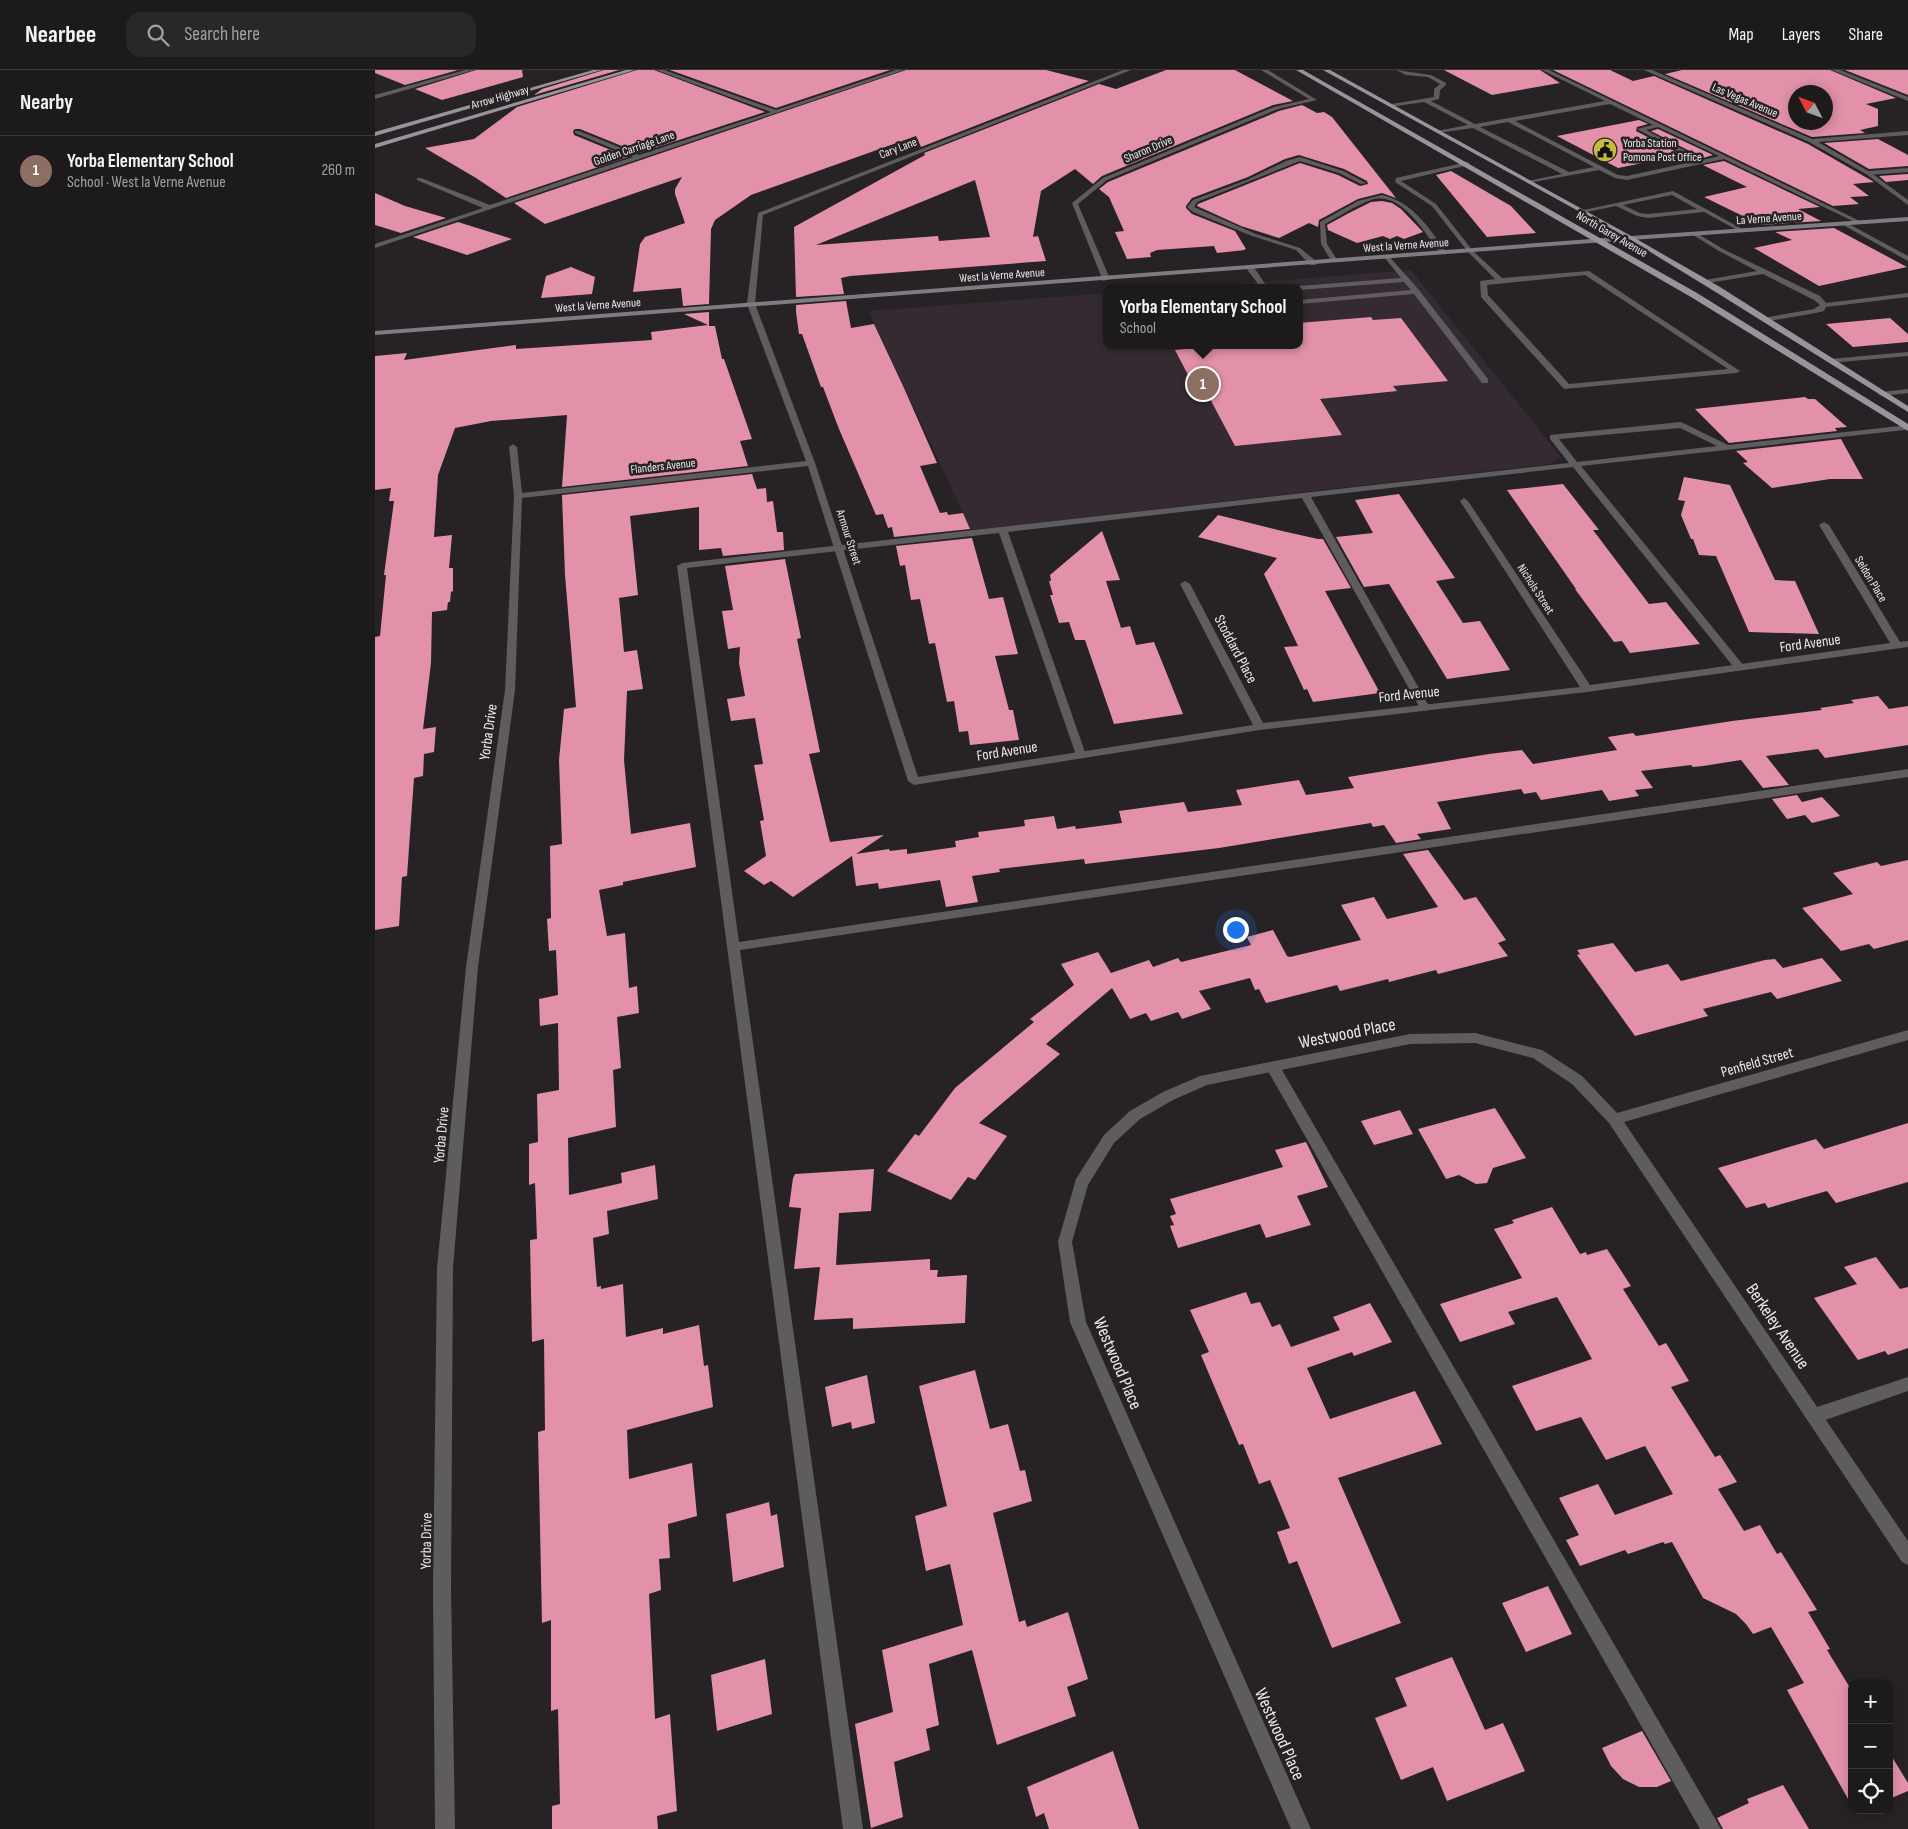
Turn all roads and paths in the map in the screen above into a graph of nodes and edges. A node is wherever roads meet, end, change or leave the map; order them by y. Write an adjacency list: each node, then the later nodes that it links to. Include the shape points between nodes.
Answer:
1 (471, 70): 14 (street)
2 (599, 70): 27 (main road, Arrow Highway)
3 (632, 70): 29 (main road, Arrow Highway)
4 (659, 70): 20 (street)
5 (901, 70): 20 (street, Golden Carriage Lane)
6 (1128, 70): 71 (street, Cary Lane, via 759,214)
7 (1264, 70): 62 (street, Sharon Drive, via 1314,100 1276,108 1105,179 1074,204)
8 (1299, 70): 16 (main road, North Garey Avenue)
9 (1327, 70): 19 (main road, North Garey Avenue)
10 (1399, 70): 17 (street, via 1429,76 1444,84 1437,89 1437,98)
11 (1545, 70): 18 (street)
12 (1647, 70): 28 (street, Las Vegas Avenue)
13 (1835, 70): 15 (street)
14 (375, 97)
15 (1908, 99)
16 (1353, 100): 19 (main road); 33 (main road, North Garey Avenue)
17 (1425, 100): 19 (street); 22 (street)
18 (1610, 102): 21 (street); 23 (street)
19 (1392, 106): 25 (main road, North Garey Avenue)
20 (777, 112): 31 (street, Golden Carriage Lane)
21 (1509, 120): 22 (street); 34 (street)
22 (1473, 126): 25 (street); 37 (street)
23 (1660, 126): 30 (street); 32 (street, via 1640,130)
24 (577, 132): 31 (street)
25 (1439, 132): 39 (main road, North Garey Avenue)
26 (1908, 132): 28 (street)
27 (375, 134)
28 (1811, 141): 36 (street, Las Vegas Avenue)
29 (375, 146)
30 (1725, 157): 32 (street); 47 (street)
31 (640, 158): 43 (street, Golden Carriage Lane)
32 (1702, 162): 34 (street, via 1627,178)
33 (1467, 164): 52 (main road, North Garey Avenue); 54 (street, via 1398,179 1398,182 1434,205)
34 (1600, 168): 37 (street)
35 (1908, 170): 36 (street)
36 (1868, 173): 41 (street, Las Vegas Avenue)
37 (1568, 174): 39 (street)
38 (419, 179): 43 (street)
39 (1530, 182): 45 (main road, North Garey Avenue)
40 (1363, 183): 59 (street, via 1300,159 1195,202 1190,207 1254,235 1298,249)
41 (1908, 203)
42 (1616, 204): 44 (street, via 1648,216); 44 (street, via 1673,193); 45 (street)
43 (491, 208): 53 (street, Golden Carriage Lane)
44 (1706, 210): 49 (street)
45 (1582, 211): 51 (main road, North Garey Avenue)
46 (1908, 219): 47 (main road, La Verne Avenue)
47 (1861, 222): 48 (main road, La Verne Avenue)
48 (1845, 224): 49 (main road, La Verne Avenue); 57 (street)
49 (1743, 231): 50 (main road, La Verne Avenue)
50 (1695, 234): 51 (main road, La Verne Avenue); 61 (street)
51 (1631, 238): 52 (main road, West la Verne Avenue); 65 (main road, North Garey Avenue)
52 (1601, 240): 54 (main road, West la Verne Avenue); 81 (main road, North Garey Avenue)
53 (375, 246)
54 (1470, 251): 55 (main road, West la Verne Avenue); 64 (street)
55 (1443, 253): 56 (main road, West la Verne Avenue); 58 (street, via 1410,211 1381,196 1364,201 1322,223 1324,244)
56 (1389, 257): 58 (main road, West la Verne Avenue); 63 (street)
57 (1908, 259)
58 (1335, 262): 59 (main road, West la Verne Avenue)
59 (1313, 263): 60 (main road, West la Verne Avenue)
60 (1251, 268): 62 (main road, West la Verne Avenue); 66 (street)
61 (1763, 272): 65 (street); 72 (street, via 1817,298)
62 (1106, 279): 71 (main road, West la Verne Avenue)
63 (1406, 280): 67 (street); 68 (street)
64 (1500, 280): 64 (street, via 1483,283 1484,295 1567,387 1735,371 1587,273)
65 (1705, 282): 73 (main road, North Garey Avenue)
66 (1262, 284)
67 (1303, 288)
68 (1416, 292): 70 (street); 77 (street)
69 (1908, 295): 72 (street)
70 (1303, 302)
71 (751, 304): 74 (main road, West la Verne Avenue); 84 (street, Armour Street)
72 (1823, 305): 73 (street, via 1816,311)
73 (1766, 320): 76 (main road, North Garey Avenue)
74 (375, 334)
75 (1908, 354): 76 (street)
76 (1830, 361): 79 (main road, North Garey Avenue)
77 (1485, 381)
78 (1908, 391): 79 (street)
79 (1883, 394): 80 (main road, North Garey Avenue)
80 (1908, 410)
81 (1907, 428): 83 (street)
82 (513, 447): 87 (street, Yorba Drive)
83 (1726, 447): 85 (street); 85 (street, via 1681,425 1553,437)
84 (811, 463): 87 (street, Flanders Avenue); 91 (street, Armour Street)
85 (1576, 464): 86 (street); 94 (street)
86 (1305, 495): 90 (street); 96 (street)
87 (518, 496): 108 (street, Yorba Drive, via 511,690 472,967 445,1268 442,1589)
88 (1464, 501): 95 (street, Nichols Street)
89 (1824, 525): 93 (street, Seldon Place)
90 (1002, 529): 91 (street); 98 (street)
91 (840, 548): 100 (street, Armour Street); 101 (street, via 682,566)
92 (1185, 584): 97 (street, Stoddard Place)
93 (1902, 645): 94 (street, Ford Avenue)
94 (1740, 668): 95 (street, Ford Avenue)
95 (1587, 690): 96 (street, Ford Avenue)
96 (1425, 708): 97 (street, Ford Avenue)
97 (1260, 727): 98 (street, Ford Avenue)
98 (1081, 755): 100 (street, Ford Avenue)
99 (1908, 773): 101 (street)
100 (914, 781)
101 (733, 947): 109 (street)
102 (1908, 1035): 104 (street, Penfield Street)
103 (1273, 1067): 104 (street, Westwood Place, via 1410,1039 1475,1038 1537,1054 1577,1080); 110 (street, Westwood Place, via 1205,1080 1135,1115 1109,1139 1081,1183 1065,1242 1079,1322); 111 (street)
104 (1614, 1119): 106 (street, Berkeley Avenue)
105 (1908, 1384): 106 (street)
106 (1814, 1416): 107 (street, Berkeley Avenue)
107 (1908, 1556)
108 (445, 1829)
109 (853, 1829)
110 (1301, 1829)
111 (1711, 1829)

